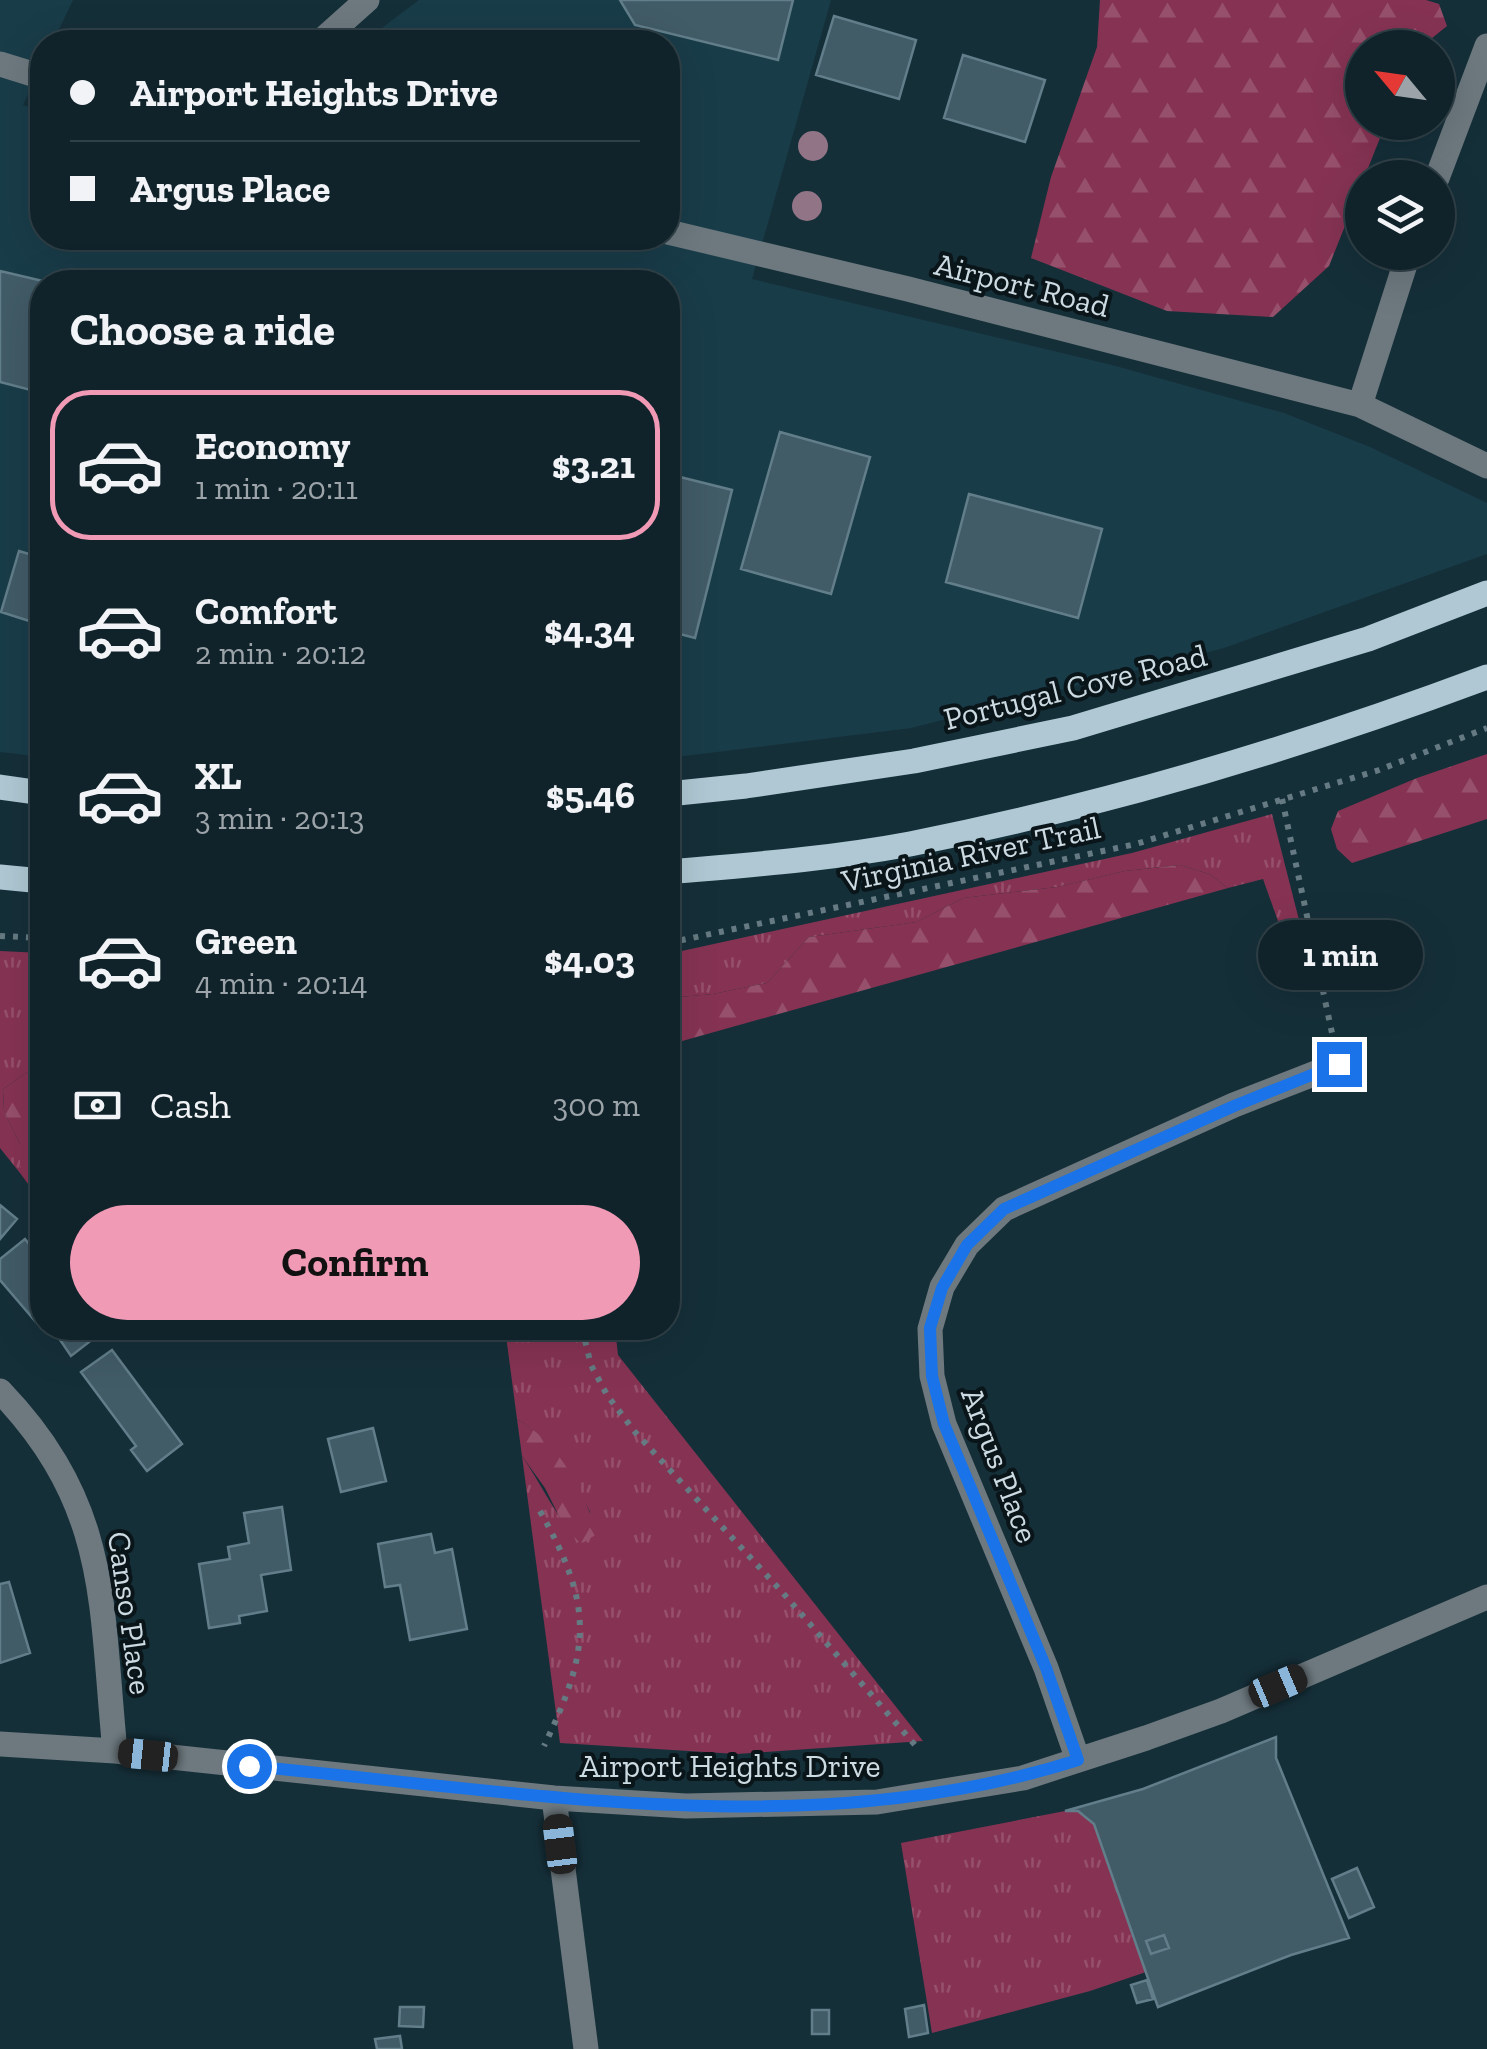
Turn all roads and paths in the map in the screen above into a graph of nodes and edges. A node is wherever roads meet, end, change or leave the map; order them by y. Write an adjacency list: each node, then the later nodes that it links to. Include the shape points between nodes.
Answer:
1 (367, 0): 2 (street)
2 (333, 30)
3 (1487, 46): 6 (street)
4 (0, 64): 5 (street)
5 (30, 73)
6 (1444, 160)
7 (680, 235): 9 (street, Airport Road)
8 (1403, 270): 9 (street)
9 (1360, 405): 10 (street, Airport Road)
10 (1487, 466)
11 (1487, 593): 16 (main road, Portugal Cove Road, via 1368,639 1073,728 914,761)
12 (1487, 677): 18 (main road, via 1348,729 1046,814 907,844)
13 (1487, 728): 17 (path, Virginia River Trail)
14 (0, 787): 15 (main road)
15 (30, 791)
16 (680, 793)
17 (1282, 799): 23 (path, Virginia River Trail, via 1136,844); 24 (path)
18 (680, 871)
19 (0, 877): 20 (main road)
20 (30, 880)
21 (0, 936): 22 (path)
22 (30, 937)
23 (680, 940)
24 (1339, 1064): 33 (street, Argus Place, via 1004,1209 967,1245 942,1288 930,1328 944,1424)
25 (585, 1340): 30 (path, via 606,1395 635,1432)
26 (0, 1391): 32 (street, Canso Place, via 50,1450 83,1520 103,1612)
27 (540, 1511): 31 (path, via 575,1582 581,1642 569,1694)
28 (1487, 1597): 33 (street, Airport Heights Drive, via 1220,1711)
29 (0, 1744): 32 (street, Airport Heights Drive)
30 (915, 1745)
31 (544, 1746)
32 (115, 1751): 34 (street, Airport Heights Drive)
33 (1078, 1760): 34 (street, Airport Heights Drive, via 1023,1778 877,1802 686,1806)
34 (554, 1798): 35 (street)
35 (586, 2049)

